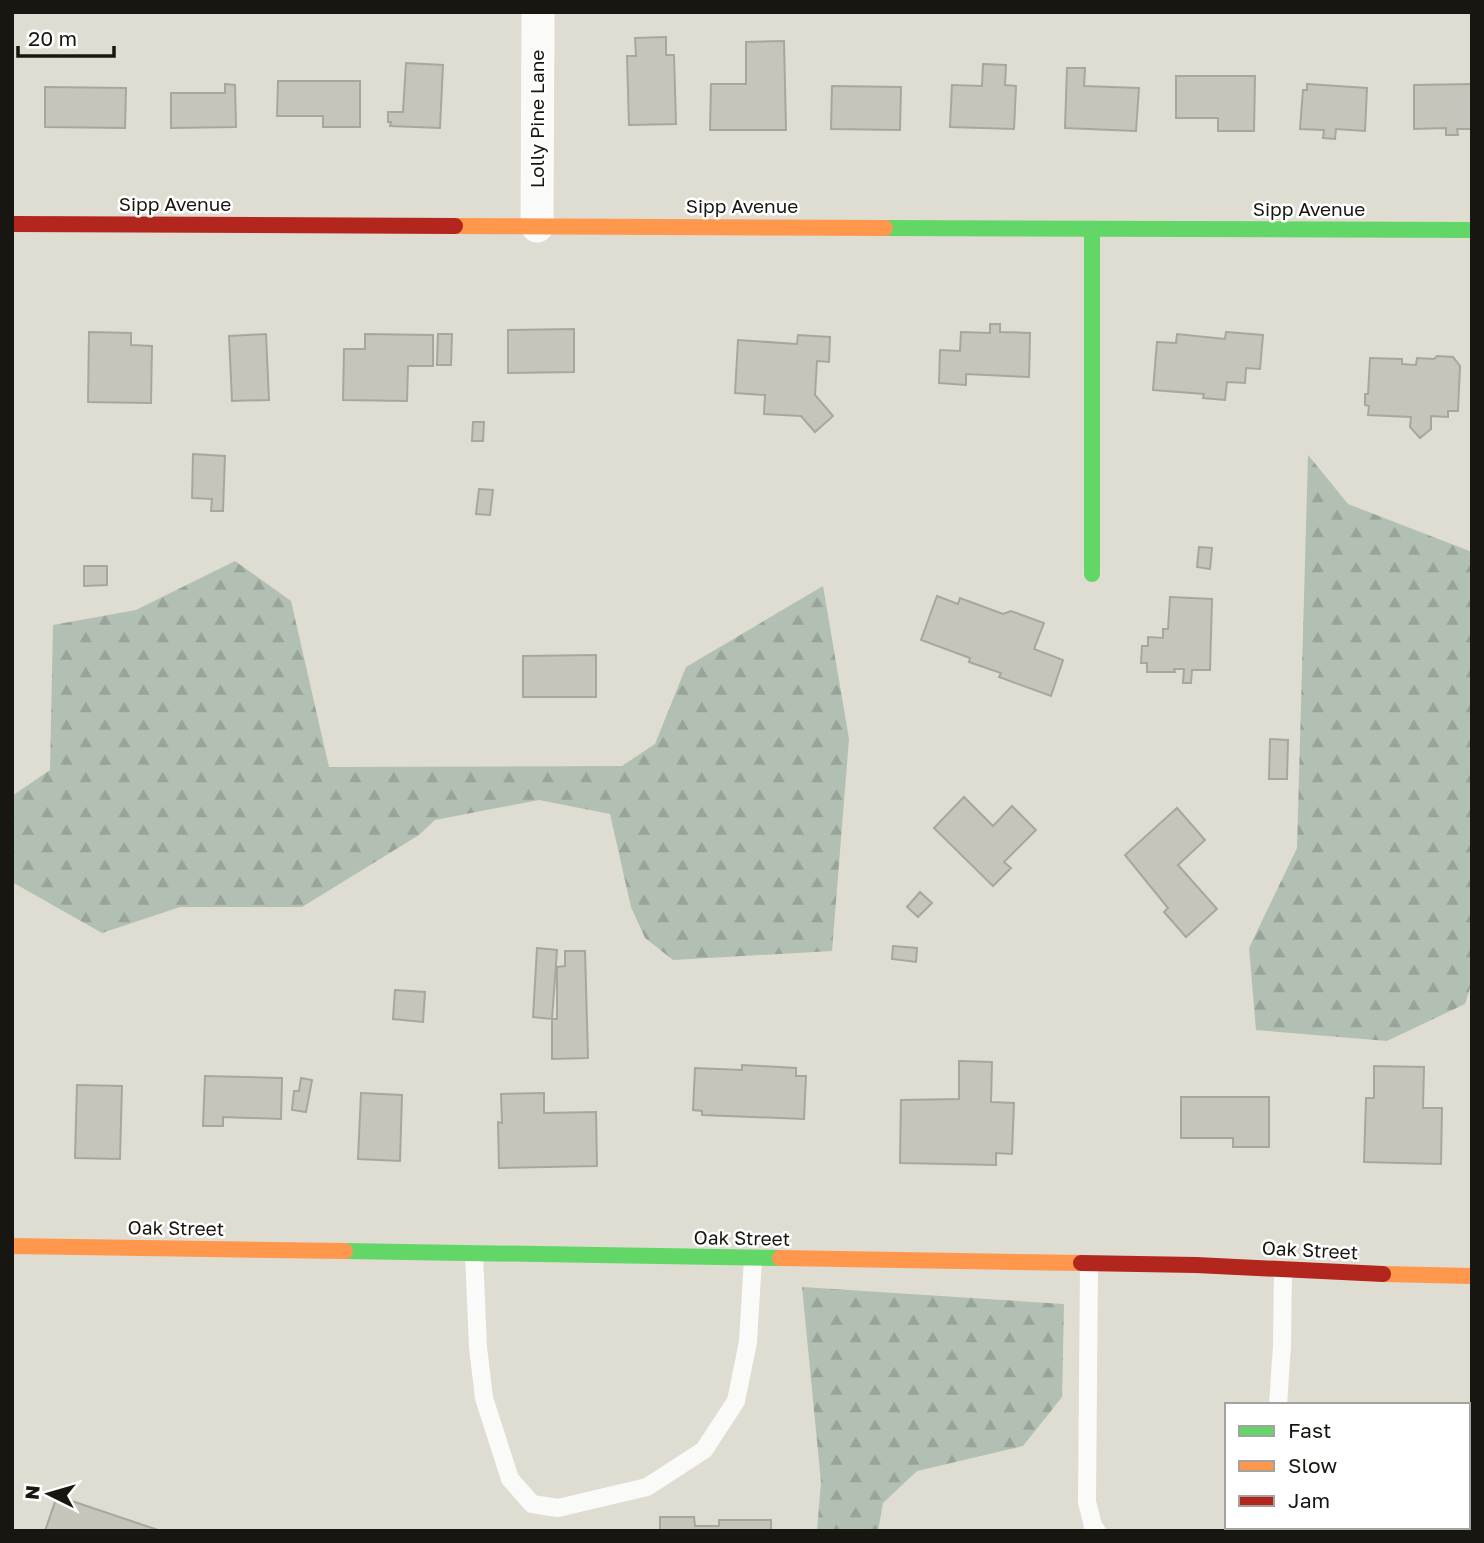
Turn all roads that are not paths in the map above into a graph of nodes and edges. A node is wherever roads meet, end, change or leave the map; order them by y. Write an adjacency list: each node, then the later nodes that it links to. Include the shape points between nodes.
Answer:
1 (538, 12): 3 (street, Lolly Pine Lane)
2 (12, 224): 3 (street, Sipp Avenue)
3 (537, 226): 4 (street, Sipp Avenue)
4 (1092, 229): 5 (street, Sipp Avenue); 6 (street)
5 (1472, 230)
6 (1092, 574)
7 (12, 1246): 8 (street, Oak Street)
8 (474, 1254): 9 (street, Oak Street); 9 (lane, via 484,1398 510,1479 532,1504 558,1508 647,1488 704,1450 736,1401 748,1342)
9 (752, 1259): 10 (street, Oak Street)
10 (1089, 1265): 11 (street, Oak Street); 14 (lane)
11 (1283, 1270): 12 (street, Oak Street); 13 (lane)
12 (1472, 1276)
13 (1278, 1403)
14 (1087, 1502): 15 (lane); 16 (lane)
15 (1085, 1531)
16 (1097, 1531)

